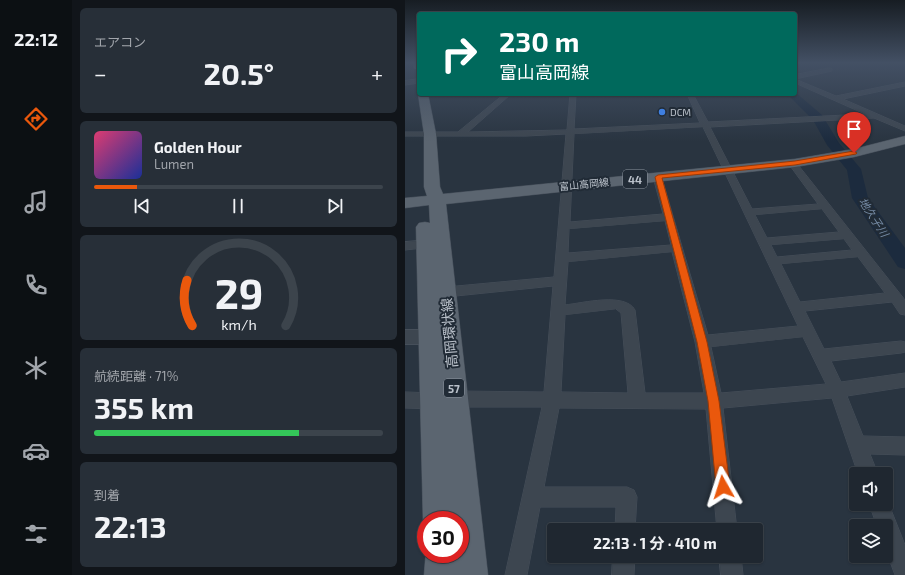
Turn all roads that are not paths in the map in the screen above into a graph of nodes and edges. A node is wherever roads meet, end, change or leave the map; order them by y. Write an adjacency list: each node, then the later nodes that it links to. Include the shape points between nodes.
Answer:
1 (812, 89): 7 (street)
2 (882, 89): 7 (street)
3 (423, 96): 13 (main road, 高岡環状線 / 57)
4 (507, 96): 14 (street)
5 (573, 96): 11 (street)
6 (691, 96): 9 (street)
7 (834, 99): 8 (street)
8 (873, 116): 9 (street); 10 (street)
9 (705, 124): 11 (street); 17 (street)
10 (905, 129)
11 (570, 132): 14 (street); 19 (street)
12 (405, 134): 13 (street)
13 (430, 134): 14 (street); 20 (main road, 高岡環状線 / 57)
14 (460, 134)
15 (905, 140): 16 (main road, 富山高岡線 / 44, via 854,153)
16 (792, 163): 17 (main road, 富山高岡線 / 44); 22 (street)
17 (729, 170): 18 (main road, 富山高岡線 / 44); 23 (street)
18 (658, 177): 19 (main road, 富山高岡線 / 44); 24 (street)
19 (567, 186): 20 (main road, 富山高岡線 / 44); 25 (street)
20 (431, 196): 21 (main road, 富山高岡線 / 44); 28 (main road, 高岡環状線 / 57); 34 (main road, 高岡環状線 / 57)
21 (405, 203)
22 (826, 206): 23 (street); 26 (street)
23 (749, 212): 27 (street)
24 (669, 217): 25 (street); 29 (street)
25 (564, 226): 31 (street)
26 (848, 235): 27 (street); 30 (street)
27 (764, 242): 32 (street)
28 (416, 245): 40 (main road, 高岡環状線 / 57)
29 (677, 248): 31 (street); 42 (street)
30 (861, 253): 32 (street); 35 (street)
31 (562, 258): 33 (street)
32 (774, 262): 36 (street)
33 (560, 281): 34 (street); 38 (street)
34 (446, 292): 40 (main road, 高岡環状線 / 57)
35 (895, 297): 36 (street); 37 (street)
36 (797, 308): 39 (street)
37 (905, 310)
38 (558, 311): 47 (street); 50 (street, via 618,304 628,310)
39 (809, 331): 42 (street); 44 (street)
40 (441, 334): 41 (street); 49 (main road, 高岡環状線 / 57)
41 (405, 337)
42 (702, 342): 51 (street)
43 (901, 347): 44 (street)
44 (821, 356): 46 (street)
45 (905, 380): 46 (street)
46 (837, 390): 51 (street); 52 (street)
47 (552, 399): 49 (street); 50 (street); 55 (street)
48 (405, 400): 49 (street)
49 (445, 400): 56 (main road, 高岡環状線 / 57); 65 (main road, 高岡環状線 / 57)
50 (637, 400): 51 (street)
51 (714, 401): 59 (street)
52 (858, 445): 53 (street); 54 (street)
53 (905, 446)
54 (866, 467)
55 (532, 497): 58 (street, via 627,497); 66 (street)
56 (440, 511)
57 (882, 511): 63 (street)
58 (625, 523)
59 (726, 523)
60 (441, 563): 64 (main road)
61 (624, 563): 67 (street)
62 (731, 563): 68 (street)
63 (905, 573)
64 (442, 575)
65 (470, 575)
66 (516, 575)
67 (623, 575)
68 (732, 575)

